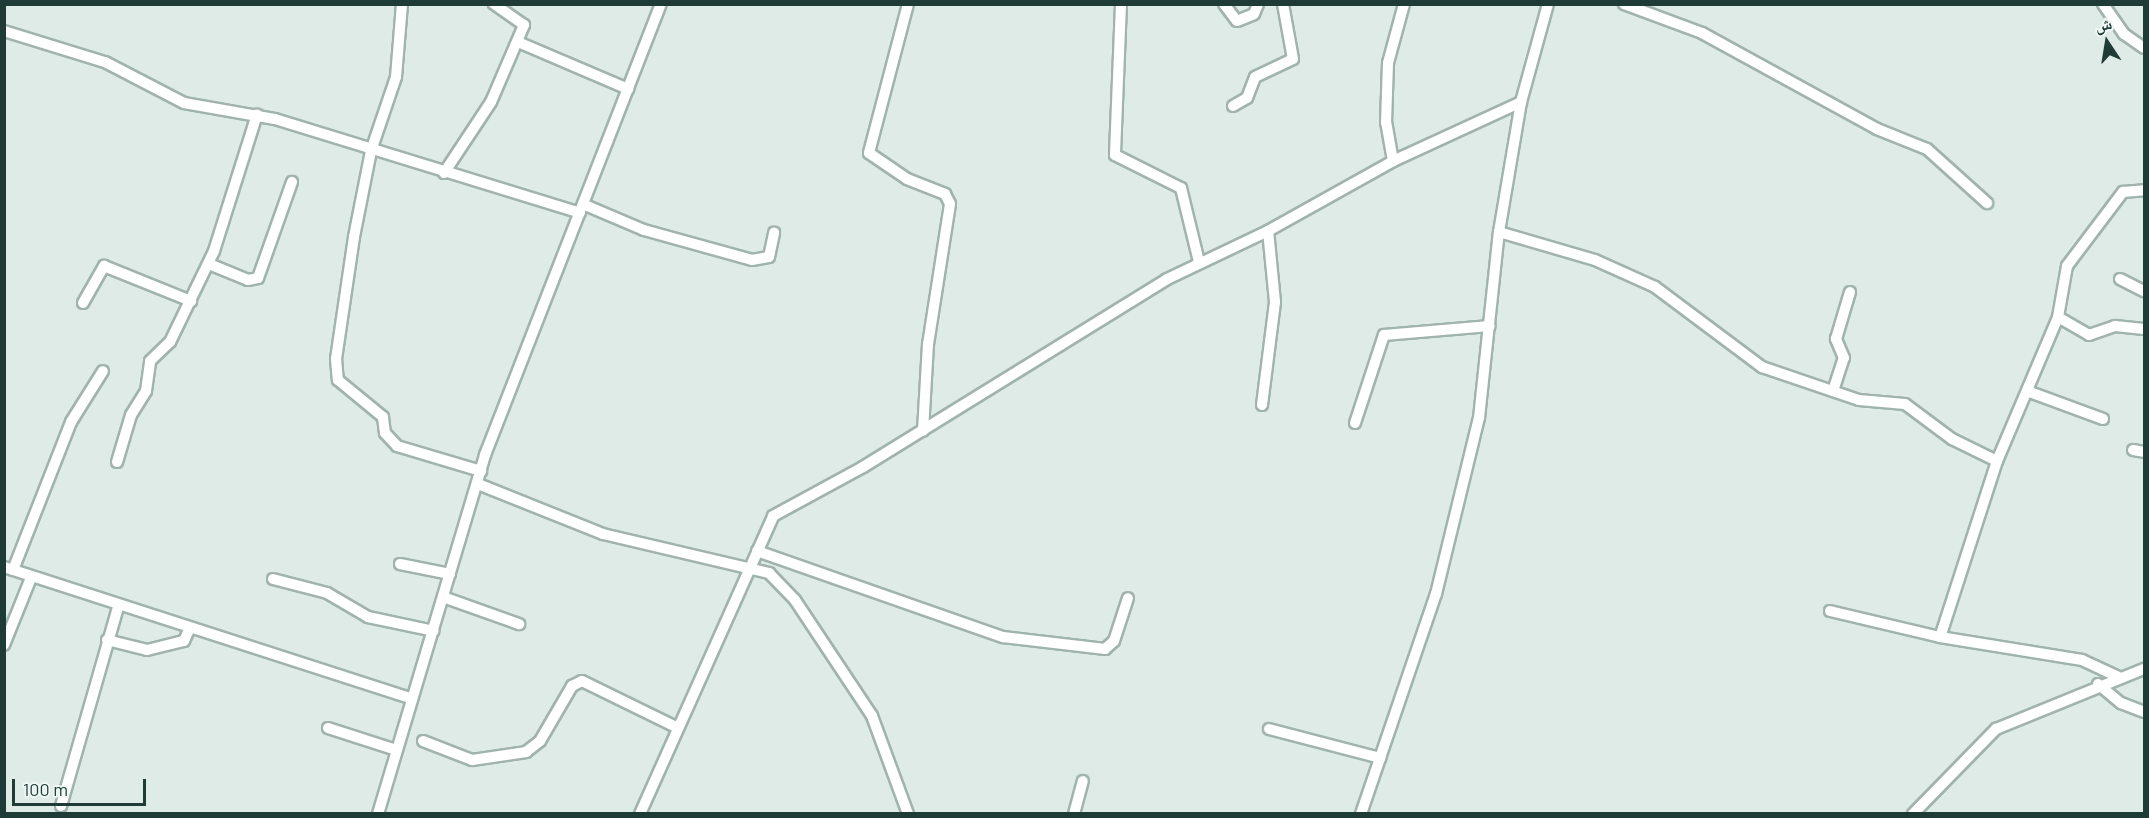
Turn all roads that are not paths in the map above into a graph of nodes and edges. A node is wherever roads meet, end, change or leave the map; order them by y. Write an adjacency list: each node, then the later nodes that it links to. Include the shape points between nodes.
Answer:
1 (402, 4): 20 (street, via 396,76)
2 (494, 4): 14 (street, via 523,20)
3 (661, 4): 16 (street)
4 (908, 4): 46 (street, via 868,153 907,179 945,194 950,204 928,344)
5 (1121, 4): 30 (street, via 1114,155 1181,189)
6 (1224, 4): 7 (street, via 1237,21 1254,14)
7 (1258, 4)
8 (1283, 4): 18 (street, via 1293,59 1255,77 1247,98)
9 (1404, 4): 21 (street, via 1388,63 1386,123)
10 (1548, 4): 17 (street)
11 (1624, 4): 25 (street, via 1702,33 1878,129 1927,149)
12 (2103, 4): 15 (street, via 2124,34)
13 (4, 31): 19 (street, via 105,62 184,103)
14 (518, 42): 16 (street); 22 (street, via 490,102)
15 (2145, 48)
16 (628, 89): 26 (street)
17 (1521, 102): 21 (street); 28 (street)
18 (1233, 106)
19 (257, 115): 20 (street); 31 (street)
20 (371, 151): 22 (street); 49 (street, via 340,328 338,380 383,417 385,433 397,446)
21 (1393, 160): 27 (street)
22 (444, 173): 26 (street)
23 (291, 182): 31 (street, via 258,278 248,280)
24 (2145, 190): 37 (street, via 2122,192 2072,258)
25 (1987, 203)
26 (583, 209): 29 (street, via 752,260 769,257); 49 (street)
27 (1268, 231): 30 (street); 43 (street, via 1275,302)
28 (1499, 232): 38 (street); 41 (street, via 1595,260 1654,287 1762,367)
29 (774, 233)
30 (1199, 262): 46 (street)
31 (209, 264): 35 (street)
32 (2120, 279): 33 (street)
33 (2145, 291)
34 (1850, 292): 41 (street, via 1836,339 1845,358)
35 (191, 301): 36 (street, via 104,266); 48 (street, via 170,342 150,361 146,391 131,415)
36 (83, 303)
37 (2058, 317): 39 (street, via 2089,335 2115,326); 42 (street)
38 (1490, 326): 45 (street, via 1384,335); 78 (street, via 1479,418 1448,549)
39 (2145, 329)
40 (103, 371): 54 (street, via 69,429)
41 (1833, 391): 47 (street, via 1859,400 1905,404 1952,439)
42 (2027, 391): 44 (street); 47 (street)
43 (1262, 405)
44 (2103, 419)
45 (1355, 423)
46 (922, 431): 51 (street, via 773,516)
47 (1997, 461): 65 (street)
48 (117, 462)
49 (481, 471): 50 (street)
50 (478, 484): 53 (street, via 603,534); 55 (street)
51 (757, 551): 53 (street); 59 (street, via 1004,637 1105,649 1114,641)
52 (400, 564): 55 (street)
53 (752, 565): 74 (street); 83 (street, via 777,579 795,600 858,692 886,748)
54 (9, 568): 56 (street)
55 (450, 574): 58 (street)
56 (32, 578): 60 (street); 67 (street)
57 (273, 579): 64 (street, via 327,593 368,617)
58 (442, 597): 62 (street); 64 (street)
59 (1128, 598)
60 (118, 607): 63 (street); 66 (street)
61 (1830, 611): 65 (street)
62 (519, 624)
63 (189, 630): 66 (street, via 184,641 147,650); 71 (street)
64 (434, 631): 71 (street)
65 (1940, 637): 69 (street, via 2082,660)
66 (107, 640): 80 (street)
67 (4, 645)
68 (2145, 669): 69 (street)
69 (2118, 677): 70 (street)
70 (2098, 684): 72 (street, via 2121,703); 86 (street, via 1996,729)
71 (412, 699): 77 (street)
72 (2145, 712)
73 (327, 728): 77 (street)
74 (678, 728): 76 (street, via 582,681 572,686 540,741 526,752 472,760); 82 (street)
75 (1269, 729): 78 (street)
76 (423, 741)
77 (396, 750): 81 (street)
78 (1380, 758): 85 (street)
79 (1083, 782): 84 (street)
80 (61, 806)
81 (378, 813)
82 (640, 813)
83 (908, 813)
84 (1074, 813)
85 (1361, 813)
86 (1913, 813)

